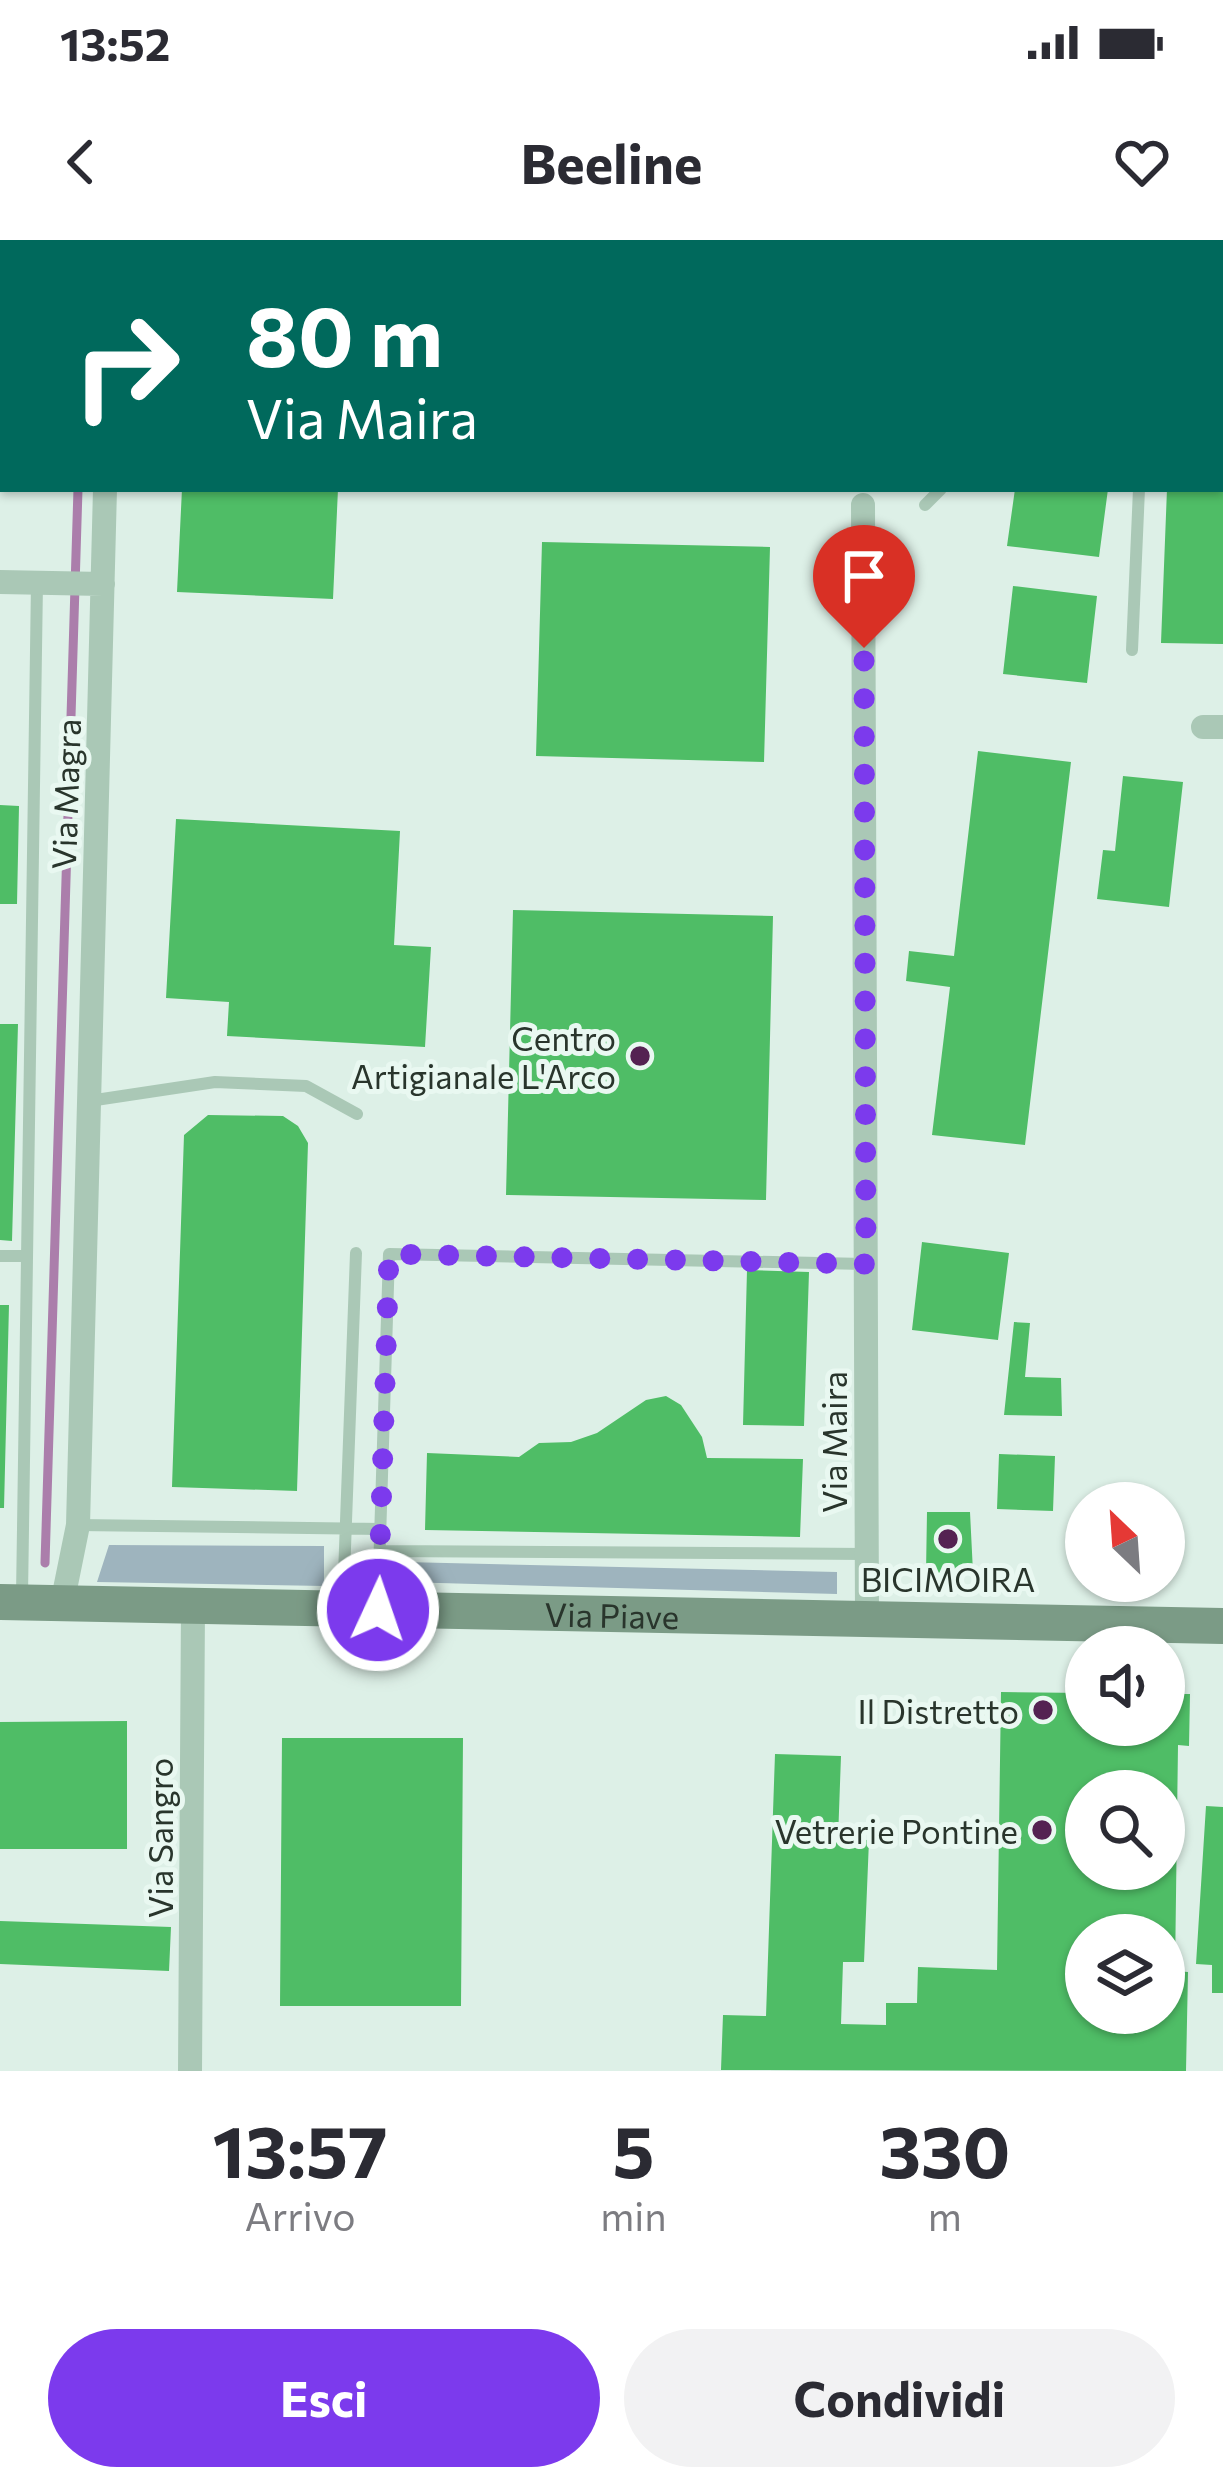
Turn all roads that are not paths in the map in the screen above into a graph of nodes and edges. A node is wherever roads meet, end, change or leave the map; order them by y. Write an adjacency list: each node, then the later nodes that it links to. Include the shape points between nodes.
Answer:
1 (105, 492): 8 (street, Via Magra)
2 (938, 492): 4 (lane)
3 (1139, 492): 9 (lane)
4 (925, 505)
5 (863, 506): 15 (street, Via Maira)
6 (0, 582): 7 (street)
7 (37, 583): 8 (street); 14 (lane)
8 (103, 584): 10 (street, Via Magra)
9 (1132, 650)
10 (89, 1101): 11 (lane, via 214,1082 260,1084 306,1087); 16 (street, Via Magra)
11 (357, 1114)
12 (356, 1253): 17 (lane)
13 (0, 1256): 14 (lane)
14 (27, 1256): 21 (lane)
15 (866, 1264): 18 (lane, via 389,1254); 20 (street, Via Maira)
16 (78, 1525): 17 (lane); 22 (street, Via Magra)
17 (346, 1529): 18 (lane); 24 (lane)
18 (381, 1529): 19 (lane)
19 (381, 1551): 20 (lane); 24 (lane)
20 (866, 1554): 25 (street, Via Maira)
21 (11, 1602): 22 (main road, Via Piave)
22 (62, 1604): 23 (main road, Via Piave)
23 (193, 1606): 24 (main road, Via Piave); 27 (street, Via Sangro)
24 (360, 1610): 25 (main road, Via Piave)
25 (867, 1619): 26 (main road, Via Piave)
26 (1223, 1626)
27 (190, 2071)

